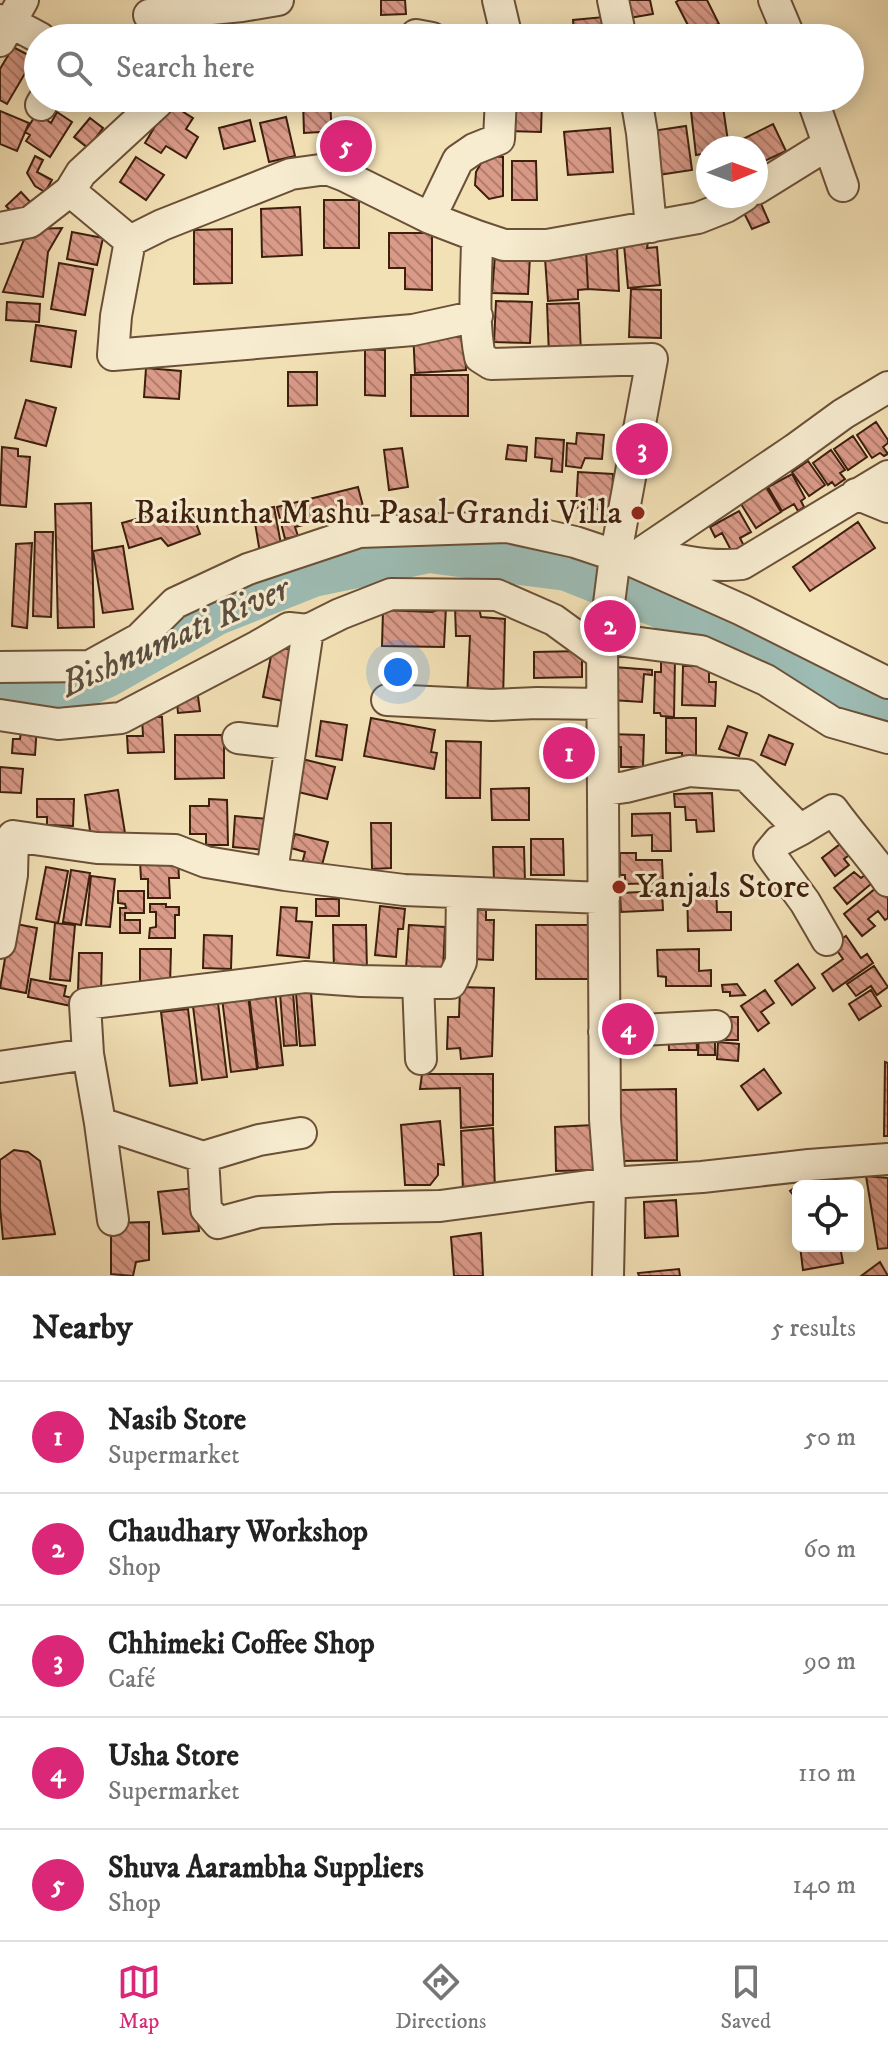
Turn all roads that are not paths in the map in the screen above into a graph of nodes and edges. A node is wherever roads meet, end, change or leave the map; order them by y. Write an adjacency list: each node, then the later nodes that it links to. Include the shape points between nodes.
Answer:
1 (278, 0): 5 (street)
2 (498, 0): 6 (street)
3 (613, 0): 7 (street)
4 (774, 0): 8 (street)
5 (149, 18)
6 (504, 24)
7 (618, 24)
8 (784, 24)
9 (147, 112): 16 (street, via 81,173)
10 (500, 112): 18 (street, via 499,139 458,160)
11 (638, 112): 19 (street)
12 (816, 112): 13 (street)
13 (827, 145): 14 (street); 15 (street)
14 (768, 182)
15 (843, 186)
16 (70, 191): 20 (street, via 30,222); 22 (street)
17 (723, 208): 19 (street)
18 (430, 218): 21 (street); 22 (street, via 327,169 291,174)
19 (651, 227): 21 (street, via 547,245 504,245)
20 (0, 228)
21 (477, 236): 23 (street)
22 (130, 241): 23 (street, via 113,355 413,330)
23 (477, 316): 28 (street, via 480,357 491,364 652,359)
24 (888, 387): 28 (street)
25 (888, 476): 26 (street)
26 (856, 494): 27 (street); 28 (street, via 742,564)
27 (888, 507)
28 (626, 558): 30 (street); 31 (street, via 507,527 359,532 248,569 175,603 139,639 90,666); 32 (street)
29 (308, 630): 30 (street, via 391,594 497,595); 35 (street, via 289,628 121,718 58,724); 38 (street)
30 (603, 643): 34 (street); 37 (street, via 701,651 766,680 832,722)
31 (0, 667)
32 (888, 683)
33 (387, 700): 34 (street)
34 (602, 704): 39 (street)
35 (0, 715)
36 (238, 738): 38 (street)
37 (888, 738)
38 (290, 744): 41 (street)
39 (605, 790): 40 (street, via 689,771 746,775); 44 (street)
40 (800, 830): 42 (street, via 833,810); 45 (street, via 769,853)
41 (272, 872): 43 (street); 46 (street, via 206,862 175,850 97,848 13,836)
42 (888, 881)
43 (462, 893): 44 (street); 47 (street, via 461,962 451,983)
44 (604, 898): 49 (street)
45 (827, 940)
46 (0, 943)
47 (418, 982): 50 (street, via 305,977 85,1004); 51 (street)
48 (716, 1026): 49 (street)
49 (604, 1032): 57 (street)
50 (88, 1054): 52 (street); 53 (street)
51 (421, 1059)
52 (0, 1067)
53 (100, 1123): 55 (street); 58 (street)
54 (301, 1133): 55 (street)
55 (203, 1157): 57 (street, via 206,1209 218,1223 259,1212 440,1206)
56 (888, 1159): 57 (street)
57 (610, 1183): 59 (street)
58 (113, 1220)
59 (608, 1276)

